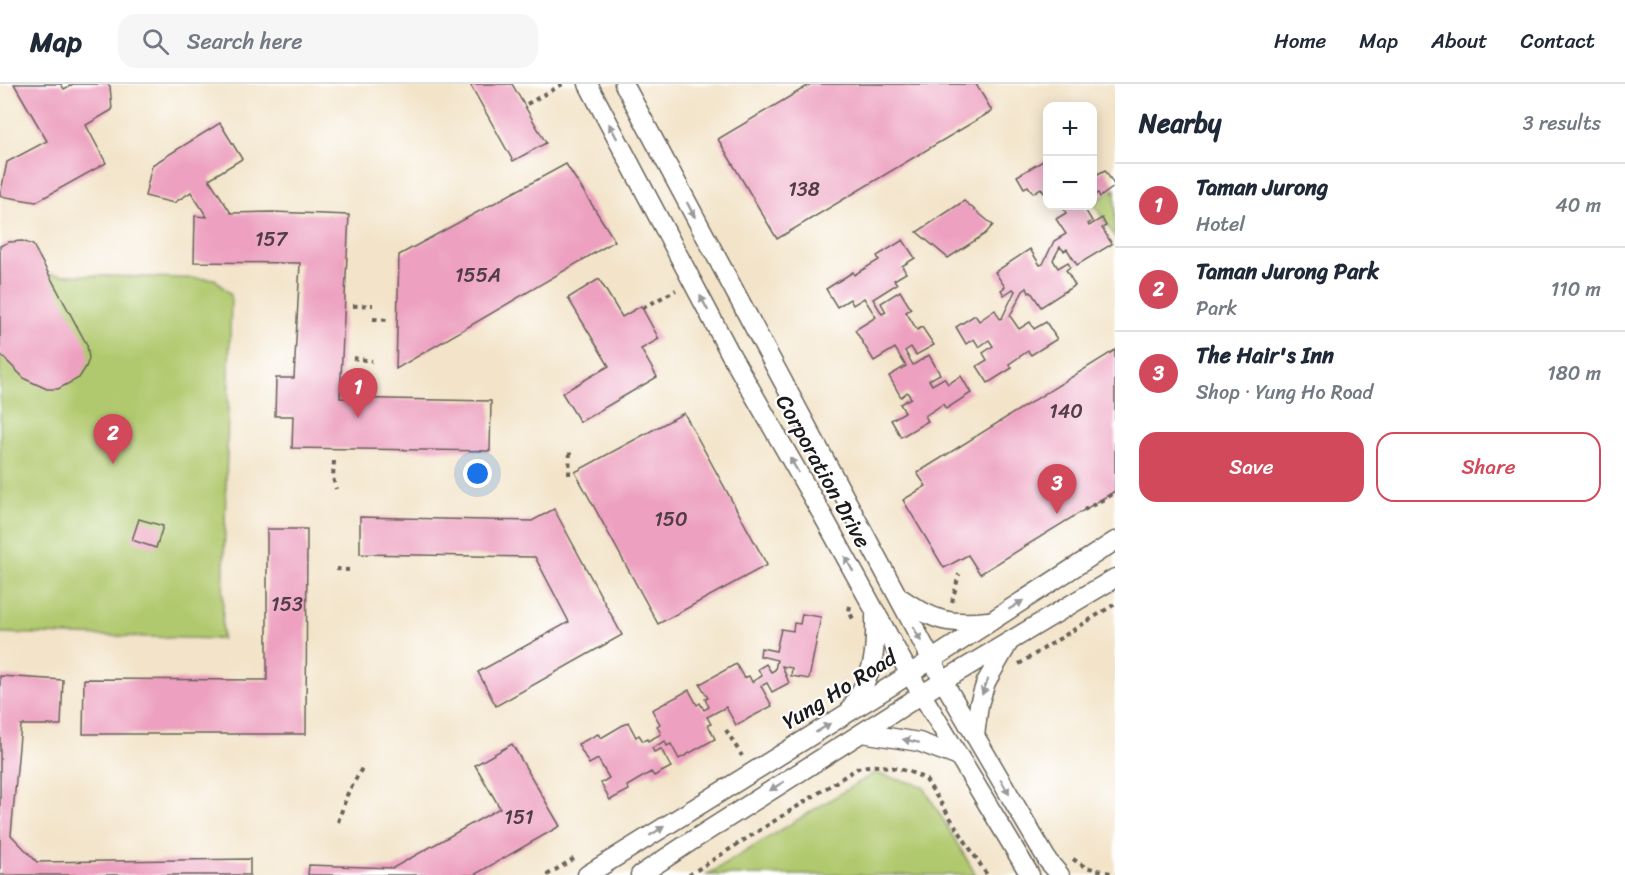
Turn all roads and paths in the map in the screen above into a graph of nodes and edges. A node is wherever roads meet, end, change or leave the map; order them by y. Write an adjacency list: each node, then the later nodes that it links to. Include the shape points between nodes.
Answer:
1 (563, 84): 4 (path)
2 (588, 84): 5 (street, Corporation Drive, one-way to 2)
3 (624, 84): 24 (street, Corporation Drive, one-way to 24)
4 (527, 104)
5 (692, 280): 8 (path); 27 (street, Corporation Drive, one-way to 5)
6 (373, 305): 7 (path)
7 (353, 306)
8 (644, 308)
9 (372, 319): 10 (path)
10 (388, 320)
11 (353, 358): 12 (path)
12 (372, 362)
13 (570, 450): 15 (path)
14 (334, 461): 16 (path)
15 (569, 475)
16 (336, 489)
17 (1115, 493): 18 (path)
18 (1084, 510)
19 (1115, 541): 28 (street, Yung Ho Road, one-way to 19)
20 (336, 569): 21 (path)
21 (349, 570)
22 (959, 574): 26 (path)
23 (1115, 578): 29 (street)
24 (898, 596): 28 (street, via 940,621); 30 (street, Corporation Drive, one-way to 30)
25 (1115, 604): 31 (path)
26 (950, 608)
27 (875, 611): 32 (street, Corporation Drive); 35 (street, via 874,664)
28 (992, 620): 30 (street, Yung Ho Road)
29 (1008, 642): 33 (street); 38 (street, one-way to 38, via 986,682)
30 (931, 659): 32 (street, Yung Ho Road); 33 (street, Corporation Drive)
31 (1014, 667)
32 (909, 674): 34 (street, Corporation Drive); 35 (street, Yung Ho Road)
33 (943, 681): 34 (street); 38 (street, Corporation Drive)
34 (922, 695): 37 (street); 40 (street, Corporation Drive)
35 (849, 711): 45 (street, Yung Ho Road, one-way to 35)
36 (726, 730): 39 (path)
37 (862, 733): 40 (street, one-way to 37, via 919,742); 46 (street, one-way to 46)
38 (975, 736): 50 (street, Corporation Drive, one-way to 50)
39 (742, 756)
40 (959, 757): 49 (street, Corporation Drive)
41 (362, 768): 42 (path)
42 (338, 822)
43 (1070, 857): 44 (path, via 1085,867)
44 (1115, 874)
45 (587, 875)
46 (640, 875)
47 (689, 875): 48 (path, via 869,764 926,780)
48 (987, 875)
49 (1030, 875)
50 (1060, 875)

